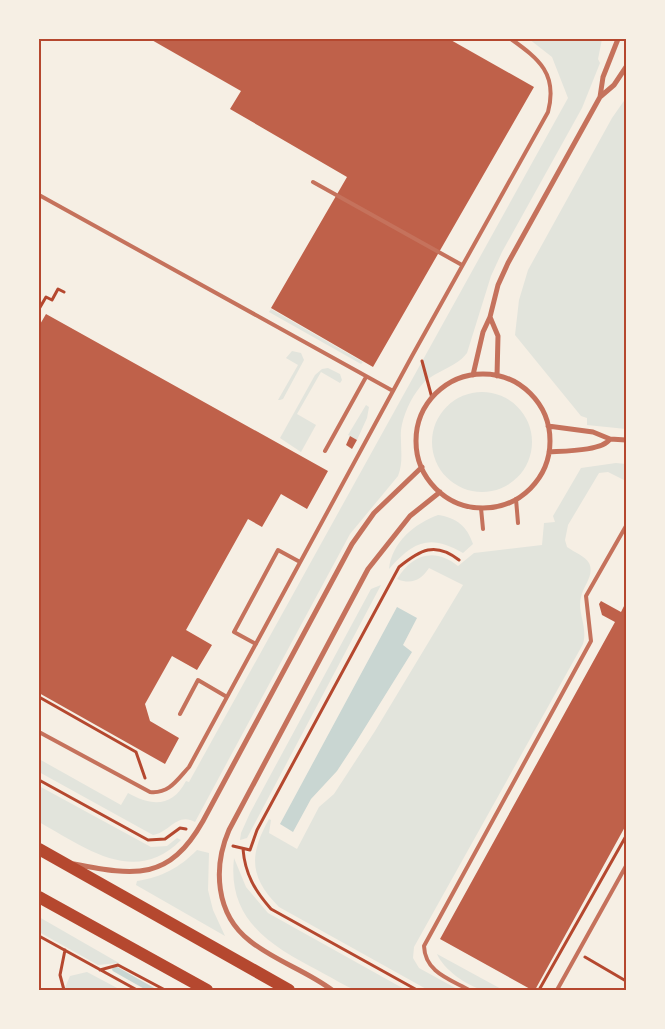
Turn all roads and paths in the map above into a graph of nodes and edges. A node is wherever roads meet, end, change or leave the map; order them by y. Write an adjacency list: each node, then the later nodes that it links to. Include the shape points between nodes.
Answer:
1 (510, 39): 7 (lane, via 541,62 551,86 551,102)
2 (618, 39): 4 (street, via 603,78)
3 (626, 67): 4 (street, via 614,85)
4 (600, 97): 10 (street, via 508,263 498,285)
5 (313, 182): 7 (lane)
6 (39, 195): 14 (lane)
7 (462, 265): 11 (lane)
8 (64, 292): 9 (path, via 58,289 52,300 46,297)
9 (39, 309)
10 (490, 317): 12 (street); 13 (street, via 498,336)
11 (414, 352): 15 (lane); 16 (path, via 423,364)
12 (473, 375): 13 (street); 16 (street, via 455,381)
13 (497, 376): 17 (street, via 511,380 535,399)
14 (366, 377): 15 (lane); 20 (lane)
15 (393, 391): 30 (lane)
16 (432, 398): 22 (street, via 424,410 416,438)
17 (548, 426): 18 (street, via 601,434); 21 (street)
18 (610, 439): 19 (street); 21 (street, via 599,447)
19 (626, 440)
20 (325, 451)
21 (549, 452): 24 (street, via 535,484)
22 (422, 467): 23 (street); 43 (street, via 374,513 352,544 203,821 182,851 151,870 131,873)
23 (440, 492): 25 (street, via 452,500); 56 (street, via 410,516 368,569 230,830 220,857 221,898 237,928 260,949)
24 (516, 499): 25 (street, via 496,507); 26 (lane)
25 (481, 508): 28 (lane)
26 (518, 523)
27 (626, 526): 58 (lane, via 586,596 591,641 424,946 427,962 434,970)
28 (483, 529)
29 (459, 560): 42 (path, via 450,552 428,550 419,552 399,567 257,830 250,850)
30 (300, 562): 31 (lane); 31 (lane, via 278,550 234,632)
31 (256, 644): 32 (lane)
32 (227, 697): 34 (lane, via 198,680); 37 (lane, via 189,767 168,790)
33 (39, 698): 37 (path, via 136,752)
34 (180, 714)
35 (39, 732): 37 (lane)
36 (39, 780): 38 (path, via 148,840 166,839 182,828)
37 (150, 792)
38 (189, 831)
39 (626, 836): 59 (path)
40 (236, 847): 42 (path)
41 (39, 849): 43 (main road)
42 (242, 849): 57 (path, via 248,876 271,909)
43 (61, 861): 55 (main road)
44 (626, 866): 60 (lane)
45 (39, 897): 54 (main road)
46 (39, 936): 47 (path)
47 (66, 950): 49 (path); 51 (path, via 60,975)
48 (584, 957): 50 (path)
49 (100, 970): 52 (path); 53 (path, via 118,965)
50 (626, 981)
51 (64, 990)
52 (137, 990)
53 (165, 990)
54 (207, 990)
55 (289, 990)
56 (332, 990)
57 (417, 990)
58 (470, 990)
59 (539, 990)
60 (556, 990)

